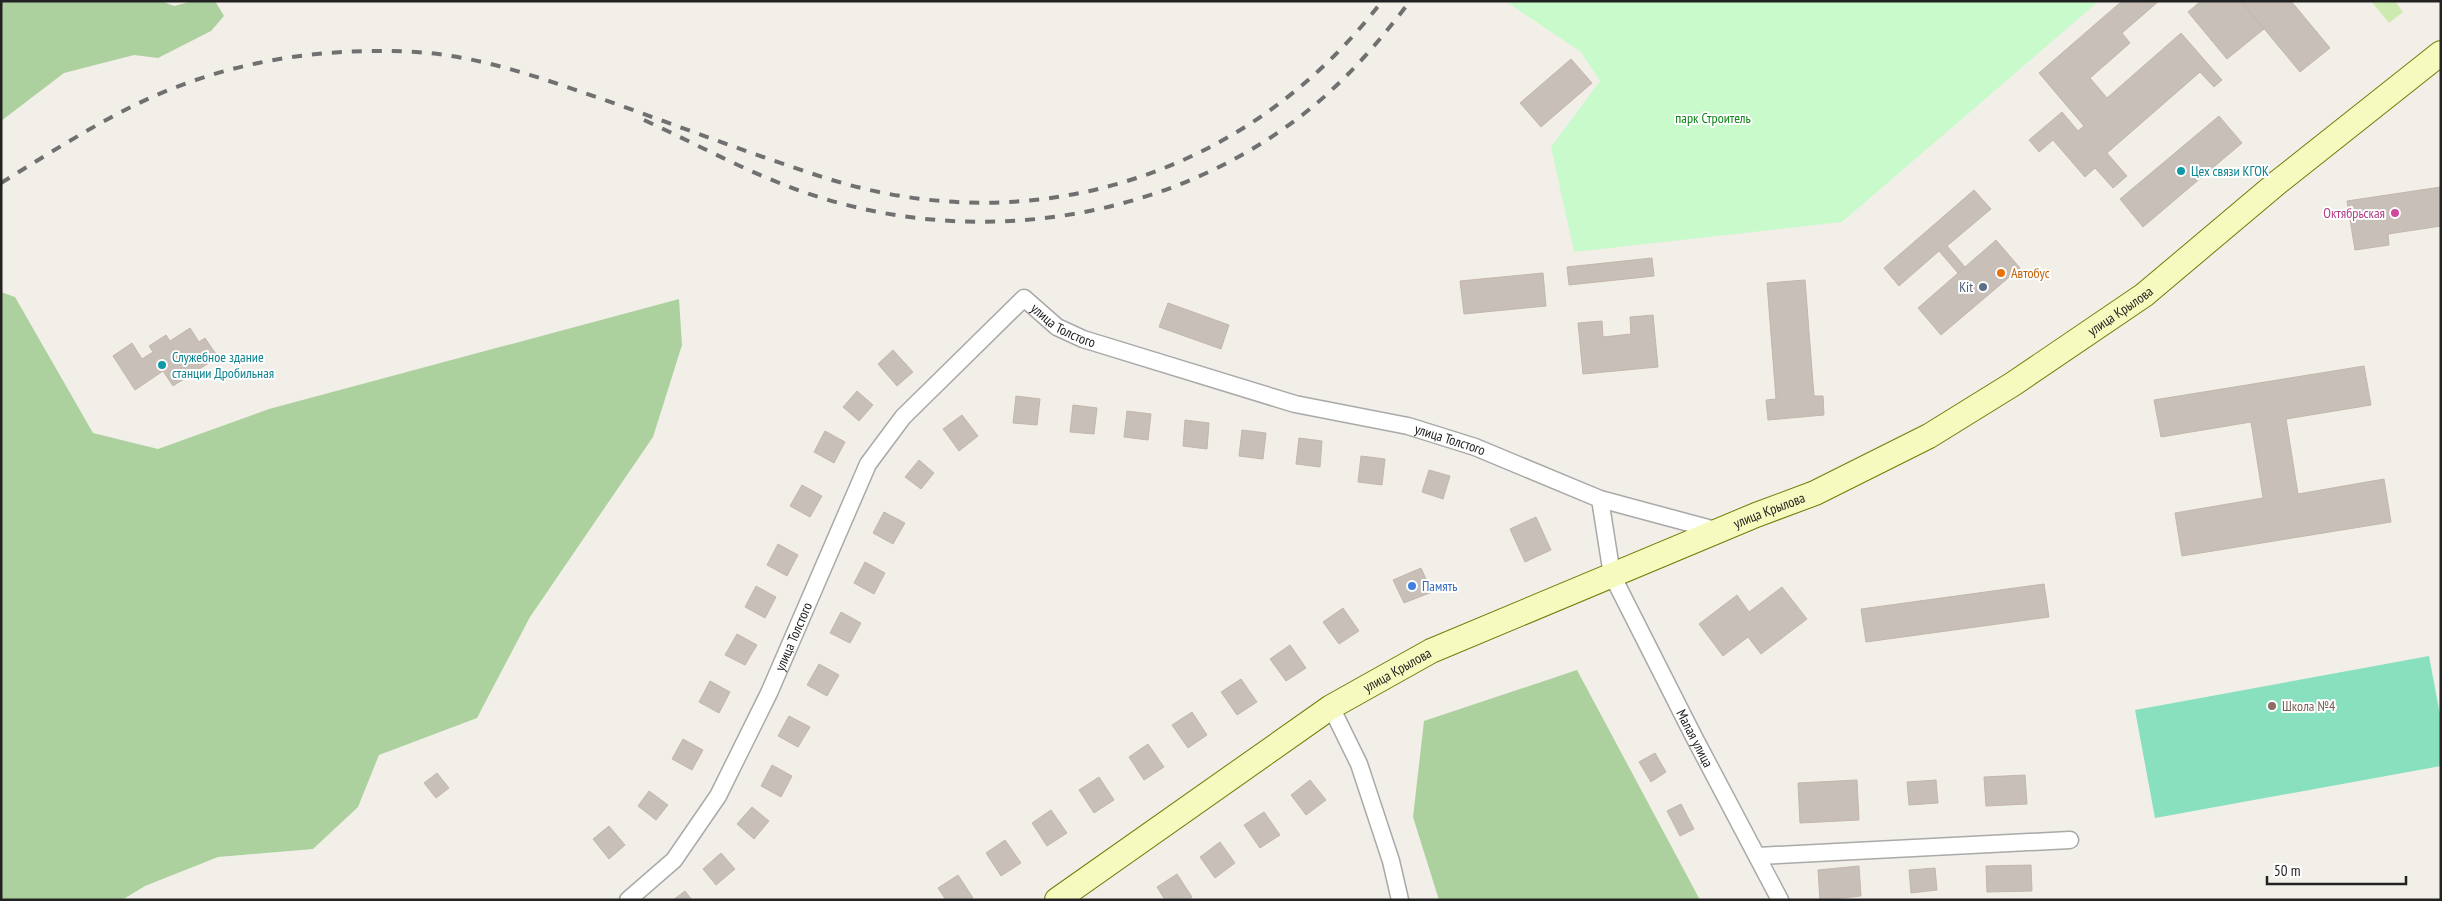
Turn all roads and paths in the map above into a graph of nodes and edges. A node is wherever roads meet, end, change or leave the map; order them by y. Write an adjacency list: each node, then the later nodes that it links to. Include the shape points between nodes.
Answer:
1 (2441, 53): 3 (main road, улица Крылова, via 2270,188 2144,296 2013,384 1929,436 1871,466 1815,493)
2 (1600, 499): 3 (street, улица Толстого); 4 (street, Малая улица); 8 (street, улица Толстого, via 1475,447 1416,429 1295,404 1083,339 1057,327 1024,298 903,417 868,464 769,693 718,796 674,860)
3 (1719, 531): 4 (main road, улица Крылова)
4 (1612, 575): 5 (main road, улица Крылова, via 1431,651); 7 (street, Малая улица)
5 (1332, 707): 9 (main road, улица Крылова); 10 (street, via 1359,764 1391,861)
6 (2070, 840): 7 (street)
7 (1758, 856): 11 (street, Малая улица)
8 (628, 900)
9 (1057, 900)
10 (1400, 900)
11 (1780, 900)

